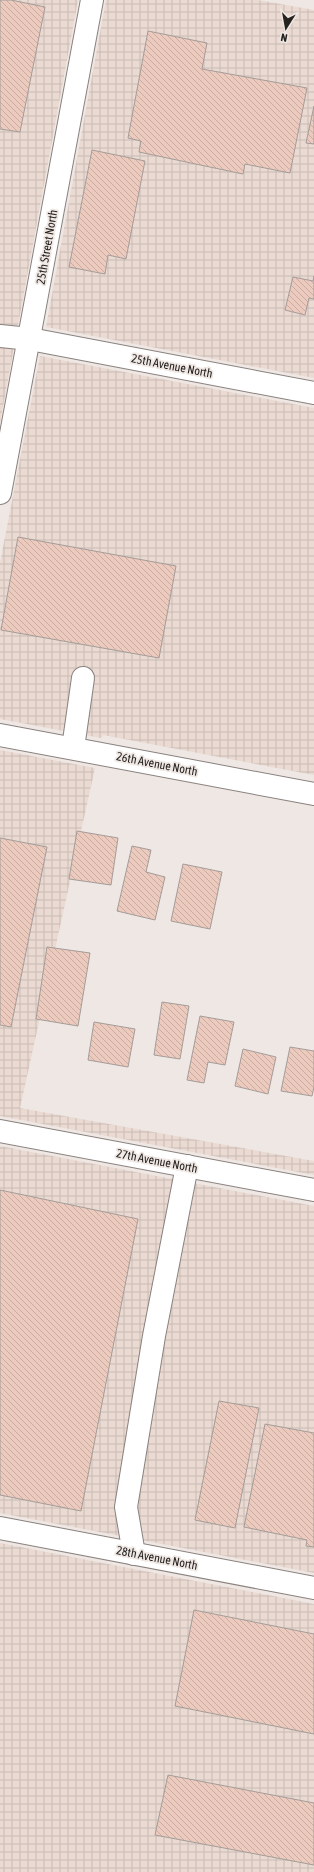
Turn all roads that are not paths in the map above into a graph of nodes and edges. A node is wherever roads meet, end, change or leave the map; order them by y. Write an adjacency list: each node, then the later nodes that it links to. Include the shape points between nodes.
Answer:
1 (92, 0): 3 (street, 25th Street North)
2 (0, 336): 3 (street, 25th Avenue North)
3 (30, 339): 4 (street, 25th Avenue North); 5 (street, 25th Street North)
4 (314, 393)
5 (0, 493)
6 (83, 678): 8 (street)
7 (0, 734): 8 (street, 26th Avenue North)
8 (73, 748): 9 (street, 26th Avenue North)
9 (314, 794)
10 (0, 1131): 11 (street, 27th Avenue North)
11 (187, 1166): 12 (street, 27th Avenue North); 14 (street, via 154,1336 126,1507)
12 (314, 1190)
13 (0, 1528): 14 (street, 28th Avenue North)
14 (134, 1554): 15 (street, 28th Avenue North)
15 (314, 1588)

